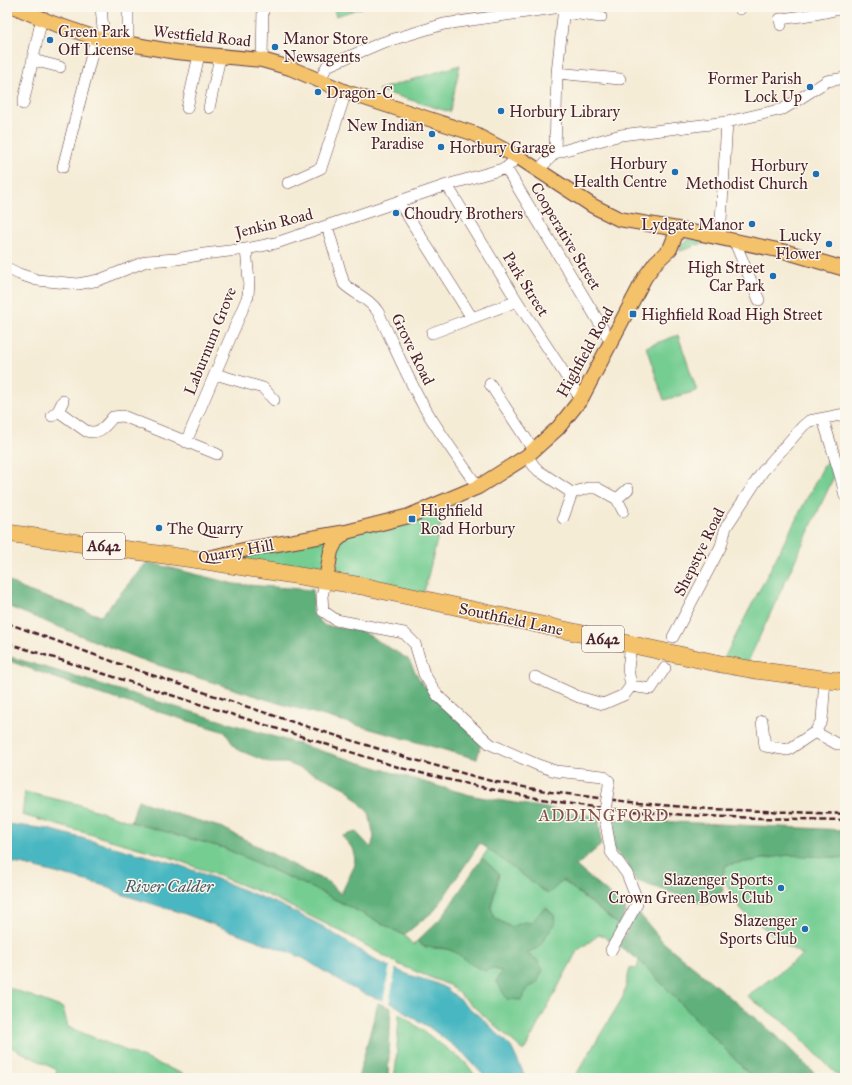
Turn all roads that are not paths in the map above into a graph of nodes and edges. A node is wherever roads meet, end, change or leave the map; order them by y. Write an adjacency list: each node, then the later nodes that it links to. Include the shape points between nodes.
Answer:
1 (16, 7): 7 (main road, Westfield Road)
2 (101, 7): 10 (street)
3 (128, 7): 11 (street)
4 (263, 7): 15 (street)
5 (845, 7): 9 (street, via 780,19)
6 (563, 9): 8 (street); 17 (street); 19 (street, via 444,24 381,44 327,66)
7 (42, 17): 10 (main road, Westfield Road, via 52,23); 14 (street)
8 (602, 17)
9 (781, 25)
10 (100, 39): 11 (main road, Westfield Road); 28 (street)
11 (128, 45): 12 (main road, Westfield Road)
12 (199, 55): 13 (main road, Westfield Road); 23 (street)
13 (220, 57): 15 (main road, Westfield Road); 24 (street)
14 (33, 60): 16 (street); 22 (street)
15 (262, 60): 19 (main road, Westfield Road)
16 (60, 67)
17 (557, 73): 20 (street); 26 (street)
18 (845, 78): 25 (street, via 827,81 783,108)
19 (320, 80): 21 (main road, Westfield Road)
20 (620, 80)
21 (346, 92): 27 (main road, Westfield Road, via 472,133); 31 (street, via 320,168)
22 (23, 104)
23 (187, 108)
24 (209, 108)
25 (727, 122): 26 (street, via 621,135); 36 (street)
26 (555, 153): 30 (street)
27 (518, 157): 29 (street, Jenkin Road); 30 (main road, Westfield Road)
28 (63, 167)
29 (506, 168): 32 (street, Jenkin Road); 45 (street, Cooperative Street)
30 (538, 170): 35 (main road, Westfield Road, via 592,206 619,219)
31 (288, 183)
32 (447, 185): 33 (street, Jenkin Road); 42 (street, Park Street)
33 (399, 202): 34 (street, Jenkin Road); 43 (street)
34 (327, 226): 38 (street, Jenkin Road, via 276,243); 56 (street, Grove Road, via 344,284 372,304 378,312 424,407)
35 (678, 229): 36 (main road, Westfield Road); 45 (main road, Highfield Road, via 670,249 645,277)
36 (720, 237): 37 (main road, Westfield Road)
37 (734, 240): 40 (main road, Westfield Road, via 798,254); 41 (street)
38 (246, 249): 39 (street, Jenkin Road, via 147,261 99,280 78,284 37,280); 46 (street, Laburnum Grove, via 248,296)
39 (7, 268)
40 (845, 269)
41 (759, 300)
42 (517, 301): 43 (street); 48 (street, Park Street)
43 (472, 318): 44 (street)
44 (432, 333)
45 (611, 342): 48 (main road, Highfield Road)
46 (214, 374): 50 (street, via 263,388); 53 (street, Laburnum Grove)
47 (490, 384): 55 (street, via 508,401)
48 (581, 399): 55 (main road, Highfield Road, via 558,428)
49 (64, 400): 53 (street, via 55,414 86,431 101,430 113,417 123,416)
50 (274, 400)
51 (845, 414): 52 (street, Shepstye Road)
52 (823, 419): 59 (street); 67 (street, Shepstye Road, via 809,421 803,426 763,471 726,527 721,546)
53 (186, 442): 54 (street)
54 (217, 454)
55 (531, 454): 56 (main road, Highfield Road); 58 (street, via 534,466 539,471)
56 (478, 487): 63 (main road, Quarry Hill, via 409,516)
57 (628, 489): 60 (street)
58 (572, 493): 60 (street, via 597,488); 62 (street)
59 (845, 496)
60 (617, 499): 61 (street)
61 (623, 511)
62 (563, 518)
63 (346, 532): 65 (main road, Quarry Hill, via 248,548); 66 (main road, via 336,541 331,551)
64 (7, 533): 65 (highway, Quarry Hill / A642)
65 (200, 560): 66 (highway, Southfield Lane / A642)
66 (326, 580): 68 (highway, Southfield Lane / A642); 77 (street, bridge, via 322,596 323,611 336,620 404,633 415,644 424,674 438,696 490,744 555,771 603,776 609,781 604,817 611,852 627,874 636,897 636,904)
67 (673, 637)
68 (631, 644): 71 (highway, Southfield Lane / A642, via 755,670); 73 (street, via 628,669)
69 (665, 668): 73 (street, via 651,689)
70 (534, 677): 73 (street, via 579,697 603,704 624,695)
71 (825, 679): 72 (highway, Southfield Lane / A642); 75 (street, via 822,720)
72 (845, 682)
73 (631, 686)
74 (762, 721): 75 (street, via 765,746 788,750)
75 (815, 732): 76 (street, via 837,744)
76 (845, 744)
77 (611, 950)

